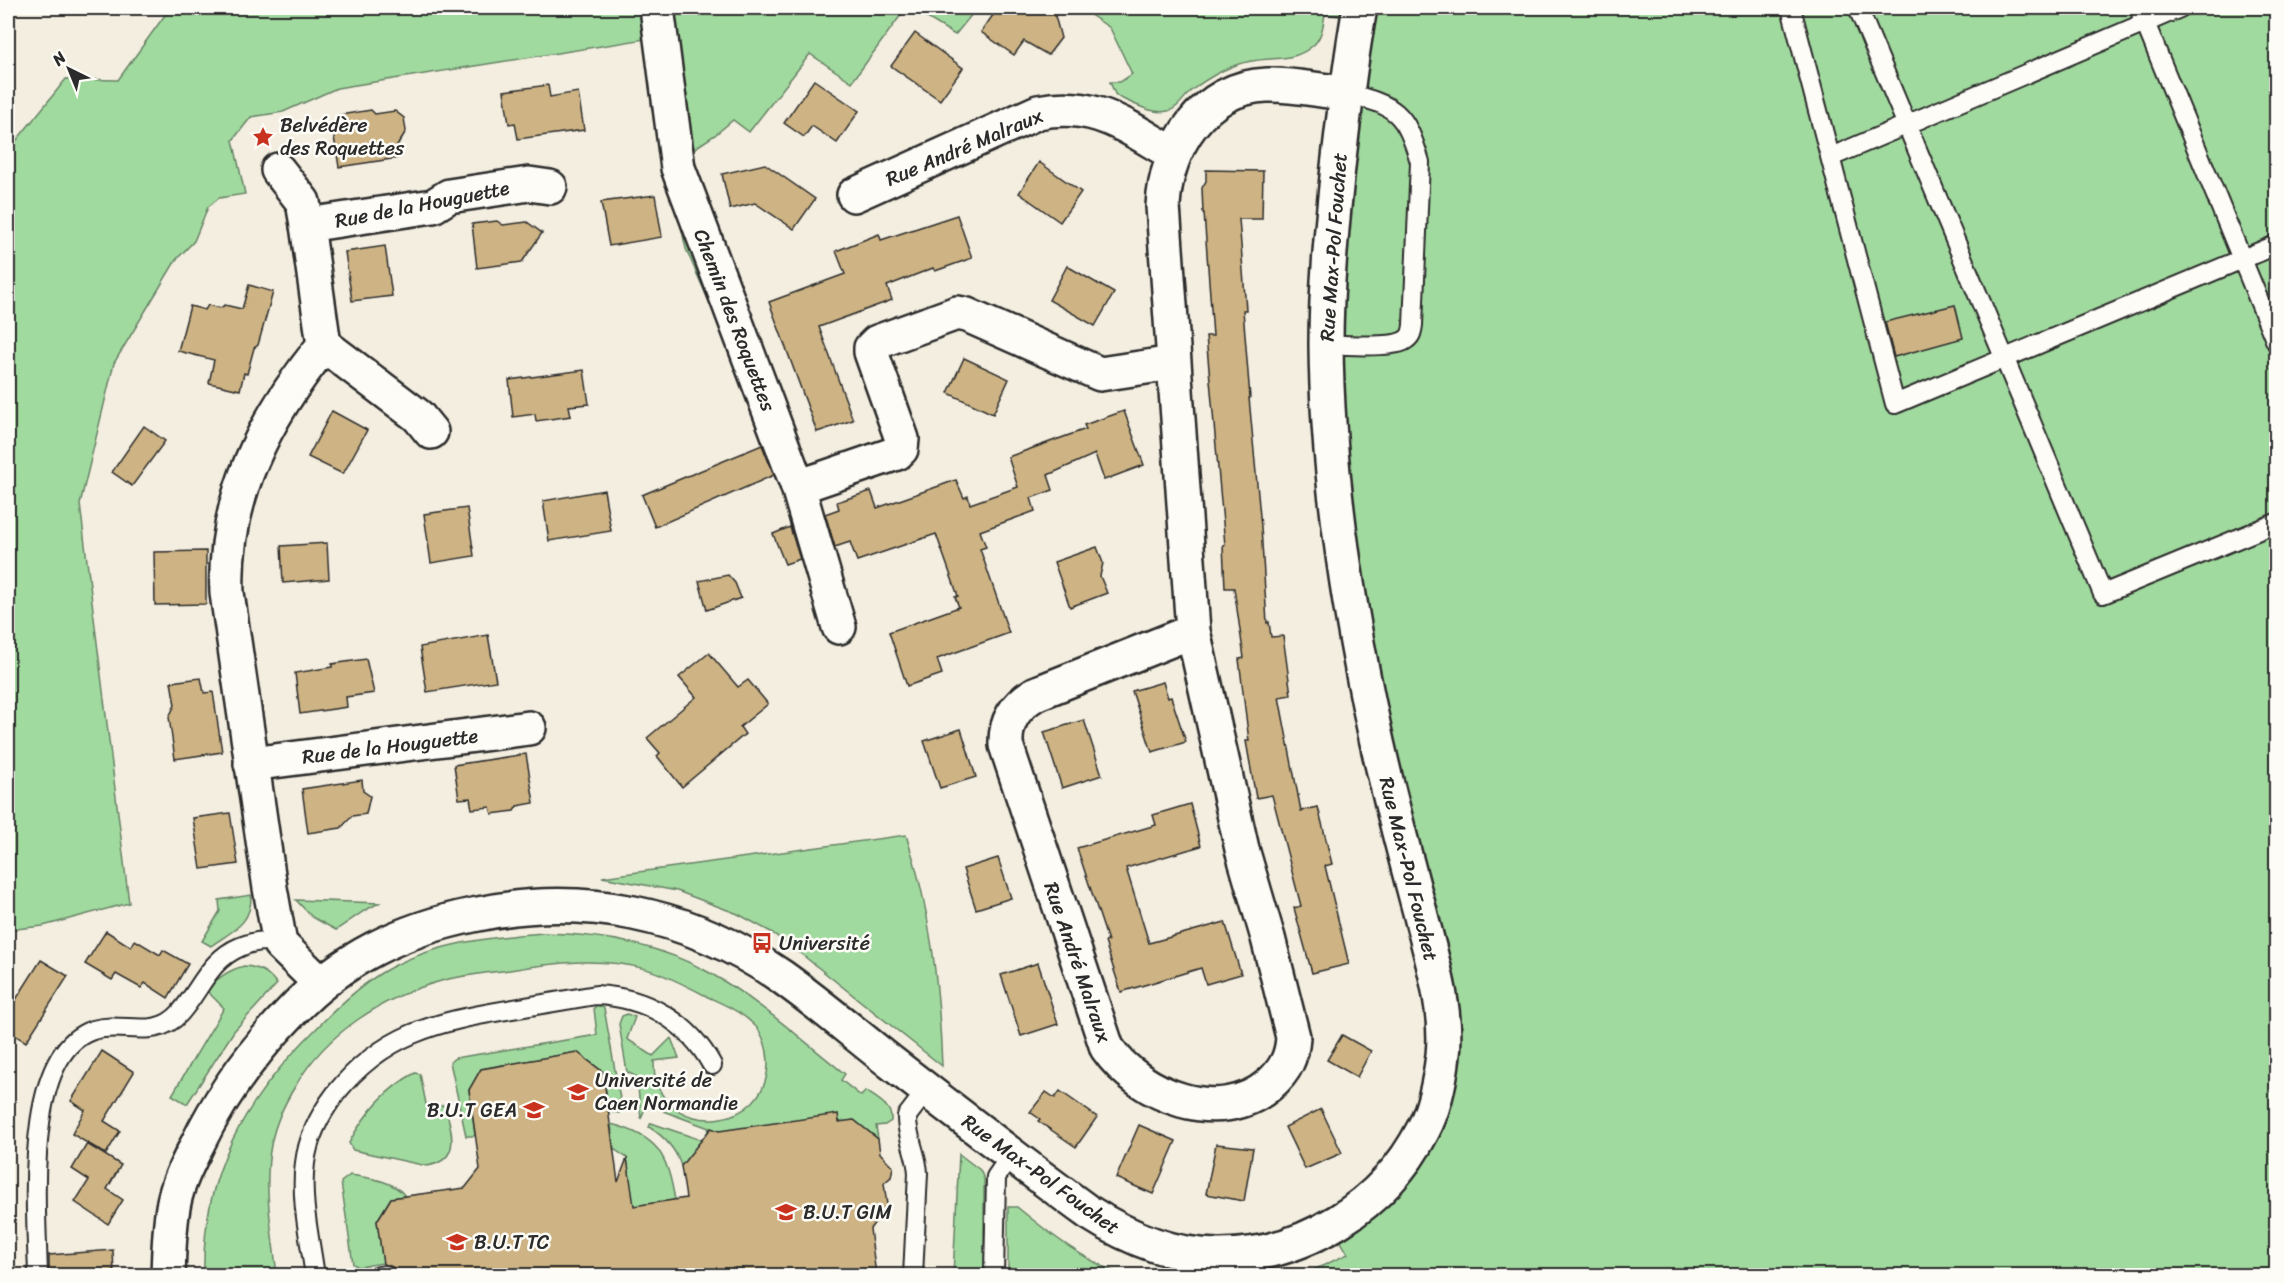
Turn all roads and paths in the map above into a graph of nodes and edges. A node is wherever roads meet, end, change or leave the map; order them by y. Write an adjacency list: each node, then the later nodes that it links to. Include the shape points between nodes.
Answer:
1 (657, 8): 23 (street, Chemin des Roquettes, via 678,168)
2 (1360, 8): 7 (street, Rue Max-Pol Fouchet)
3 (1791, 8): 10 (lane)
4 (1858, 8): 8 (lane)
5 (2180, 8): 6 (lane)
6 (2142, 15): 8 (lane); 16 (lane)
7 (1346, 93): 9 (street, Rue André Malraux, via 1280,85 1234,91 1194,120); 18 (street, Rue Max-Pol Fouchet, via 1328,273); 18 (lane, via 1383,103 1396,112 1408,125 1420,162 1413,325 1411,335 1402,342)
8 (1906, 124): 10 (lane); 20 (lane)
9 (1174, 154): 13 (street, Rue André Malraux, via 1103,115 1078,109 1052,109); 21 (street, Rue André Malraux, via 1164,186 1163,206)
10 (1831, 157): 20 (lane, via 1896,404)
11 (278, 170): 14 (street, via 303,202)
12 (550, 187): 14 (street, Rue de la Houguette, via 529,184 460,194 432,206)
13 (854, 195)
14 (307, 225): 19 (street, Rue de la Houguette)
15 (2277, 245): 16 (lane)
16 (2242, 259): 17 (lane); 20 (lane)
17 (2277, 342)
18 (1326, 344): 33 (street, Rue Max-Pol Fouchet, via 1329,422 1348,585 1375,732 1433,967 1443,1024 1439,1078 1425,1127 1392,1175 1356,1210 1332,1226 1287,1244 1239,1255 1191,1254 1125,1234)
19 (324, 345): 22 (street, via 418,416); 28 (street, via 298,376 258,442 228,545 227,594)
20 (2005, 358): 24 (lane, via 2103,594)
21 (1173, 363): 23 (street, via 1100,374 968,315 957,314 877,342 872,348 902,440 897,453); 26 (street, Rue André Malraux)
22 (431, 432)
23 (798, 487): 25 (street, Chemin des Roquettes)
24 (2277, 523)
25 (839, 627)
26 (1193, 631): 26 (street, Rue André Malraux, via 1023,701 1007,725 1006,745 1107,1048 1125,1069 1154,1088 1196,1103 1225,1105 1245,1100 1275,1080 1288,1062 1293,1037 1242,849)
27 (529, 728): 28 (street, Rue de la Houguette)
28 (251, 764): 29 (street)
29 (280, 944): 30 (street); 34 (lane, via 256,941 221,957 167,1023 148,1030 109,1027 92,1031 62,1056 47,1084 41,1112)
30 (321, 984): 32 (street, Rue Max-Pol Fouchet, via 377,945 442,921 542,905 637,913 687,927 753,959); 35 (street, Rue Max-Pol Fouchet, via 250,1058 203,1133 174,1202)
31 (712, 1065): 36 (lane, via 697,1041 676,1022 642,1003 611,996 596,995 441,1022 402,1038 370,1059 342,1086 311,1135 304,1164 304,1193)
32 (927, 1090): 33 (street, Rue Max-Pol Fouchet); 37 (lane, via 907,1116 918,1173)
33 (1011, 1155): 38 (lane, via 996,1177)
34 (38, 1275)
35 (168, 1275)
36 (315, 1275)
37 (913, 1275)
38 (994, 1275)

